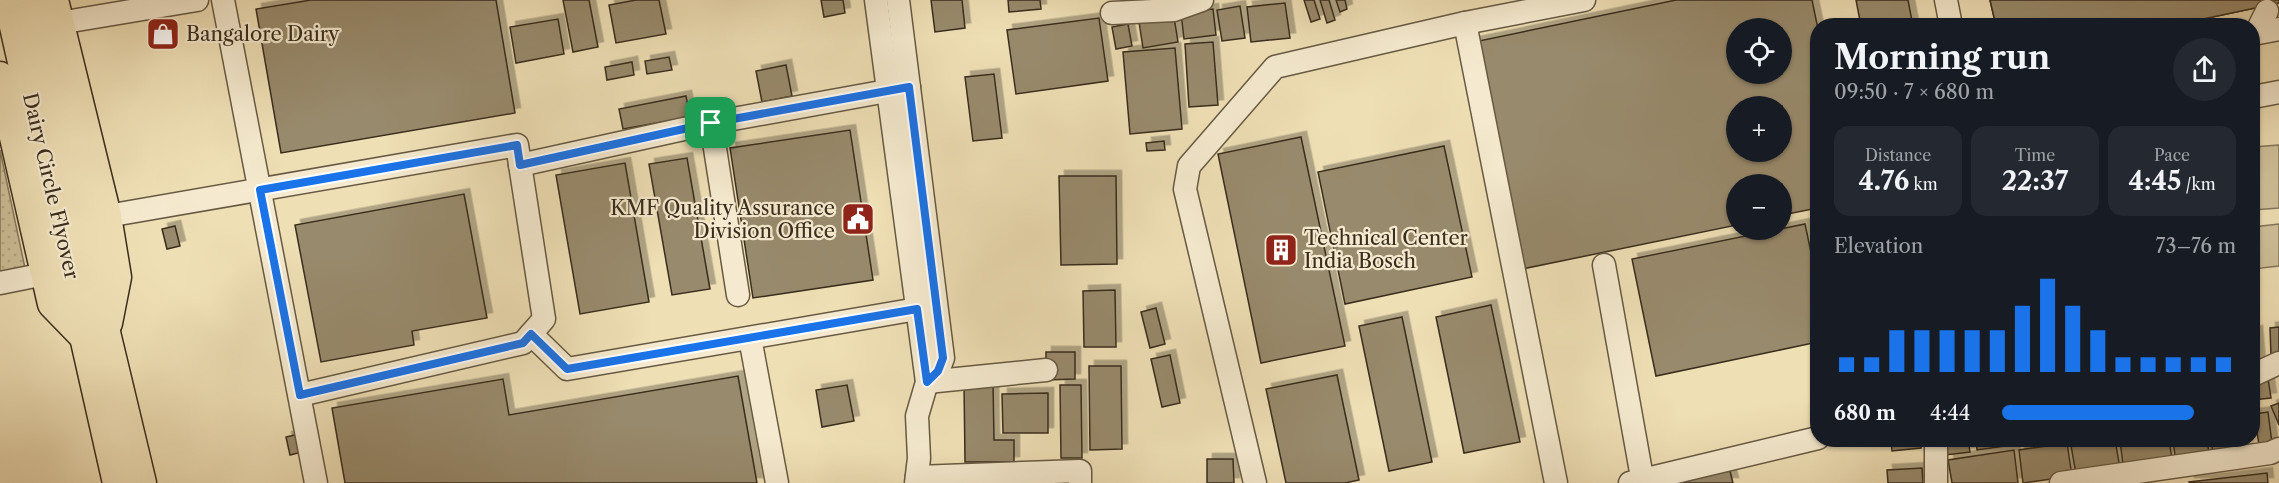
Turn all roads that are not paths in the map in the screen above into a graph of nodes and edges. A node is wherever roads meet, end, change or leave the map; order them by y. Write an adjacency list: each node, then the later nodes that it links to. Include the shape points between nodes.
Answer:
1 (8, 0): 28 (main road, Dairy Circle Flyover)
2 (32, 0): 28 (main road, Dairy Circle Flyover)
3 (196, 0): 11 (street)
4 (223, 0): 24 (street)
5 (876, 0): 19 (street)
6 (898, 0): 19 (street)
7 (1202, 0): 10 (street)
8 (1584, 0): 16 (street)
9 (1946, 0): 14 (street)
10 (1172, 5): 13 (street)
11 (129, 6): 12 (street)
12 (56, 11): 25 (main road)
13 (1112, 13)
14 (1949, 18)
15 (2273, 20): 17 (street)
16 (1465, 23): 50 (street, via 1275,67 1189,166 1185,189); 51 (street)
17 (2260, 30)
18 (0, 76): 27 (main road)
19 (898, 89): 22 (street); 31 (street); 38 (street, via 943,358 938,371)
20 (2279, 92): 21 (street)
21 (2260, 96)
22 (711, 123): 23 (street); 30 (street)
23 (520, 165): 24 (street, via 517,145); 32 (street, via 544,319)
24 (260, 190): 25 (street); 39 (street)
25 (107, 216): 33 (main road, via 117,277)
26 (1604, 265): 45 (street)
27 (45, 274): 29 (street); 33 (main road, via 52,304)
28 (83, 279): 33 (main road, Dairy Circle Flyover)
29 (0, 283)
30 (738, 295)
31 (917, 309): 34 (street); 38 (street)
32 (531, 334): 34 (street, via 567,369); 39 (street, via 523,343)
33 (96, 335): 46 (main road); 47 (main road)
34 (750, 338): 48 (street)
35 (2279, 363): 37 (street)
36 (1046, 370): 38 (street)
37 (2260, 372)
38 (927, 382): 43 (street, via 917,416)
39 (300, 395): 44 (street)
40 (1810, 440): 45 (street)
41 (1936, 447): 52 (street)
42 (2279, 449): 53 (street)
43 (916, 480): 49 (street, via 1080,471)
44 (310, 482)
45 (1638, 482)
46 (117, 483)
47 (142, 483)
48 (777, 483)
49 (1080, 483)
50 (1255, 483)
51 (1556, 483)
52 (1936, 483)
53 (2061, 483)

